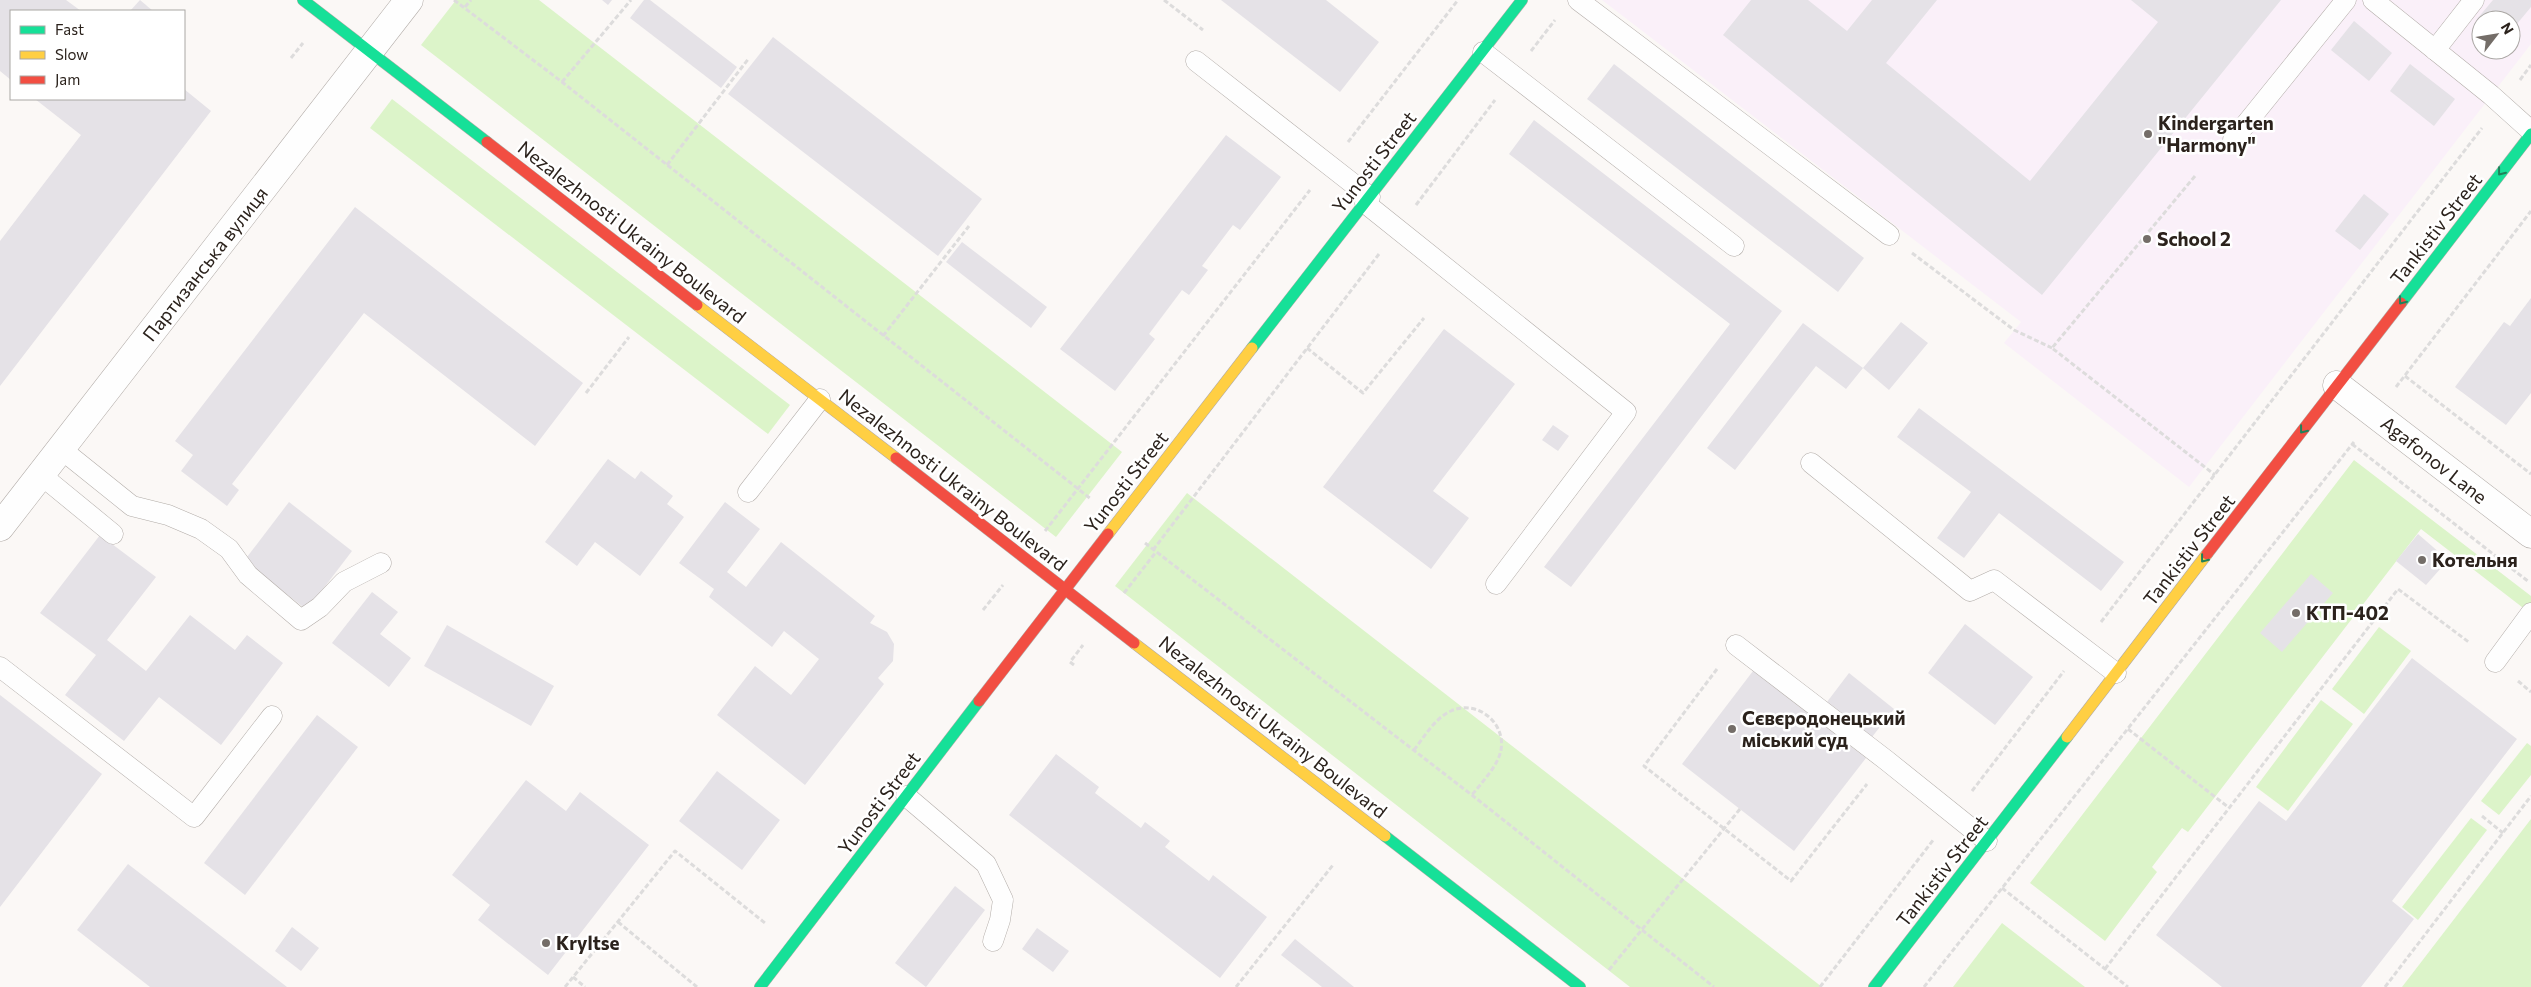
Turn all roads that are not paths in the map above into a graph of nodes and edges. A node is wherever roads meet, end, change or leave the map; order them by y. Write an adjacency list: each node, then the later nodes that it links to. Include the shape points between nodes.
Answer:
1 (303, 0): 9 (street, Nezalezhnosti Ukrainy Boulevard)
2 (409, 0): 9 (street, Партизанська вулиця)
3 (1522, 0): 10 (street, Yunosti Street)
4 (1578, 0): 15 (lane)
5 (2346, 0): 13 (lane)
6 (2373, 0): 8 (lane)
7 (2474, 0): 8 (lane)
8 (2435, 50): 12 (lane)
9 (371, 52): 18 (street, Nezalezhnosti Ukrainy Boulevard); 19 (street, Партизанська вулиця)
10 (1482, 52): 14 (street, Yunosti Street); 16 (lane)
11 (1196, 61): 14 (lane, via 1329,165)
12 (2531, 132): 17 (street, Tankistiv Street, one-way to 17)
13 (2233, 140)
14 (1367, 200): 27 (lane, via 1397,230 1626,412); 28 (street, Yunosti Street)
15 (1889, 235)
16 (1734, 246)
17 (2337, 385): 25 (street, Agafonov Lane); 33 (street, Tankistiv Street, one-way to 33)
18 (820, 399): 22 (lane); 28 (street, Nezalezhnosti Ukrainy Boulevard)
19 (61, 449): 21 (street, Партизанська вулиця); 26 (lane, via 132,506 168,515 201,529 229,549 248,574 301,620 320,607 344,582)
20 (1811, 463): 33 (lane, via 1970,591 1994,580)
21 (41, 475): 23 (street, Партизанська вулиця); 24 (lane)
22 (748, 492)
23 (0, 527)
24 (113, 534)
25 (2531, 534)
26 (381, 563)
27 (1496, 584)
28 (1065, 588): 35 (street, Yunosti Street); 39 (street, Nezalezhnosti Ukrainy Boulevard)
29 (2531, 613): 31 (lane)
30 (1736, 645): 36 (lane)
31 (2495, 662)
32 (0, 667): 34 (lane, via 194,817)
33 (2116, 673): 36 (street, Tankistiv Street)
34 (272, 716)
35 (906, 796): 37 (lane, via 986,864 1003,900); 38 (street, Yunosti Street)
36 (1987, 842): 40 (street, Tankistiv Street)
37 (993, 941)
38 (760, 987)
39 (1580, 987)
40 (1874, 987)

